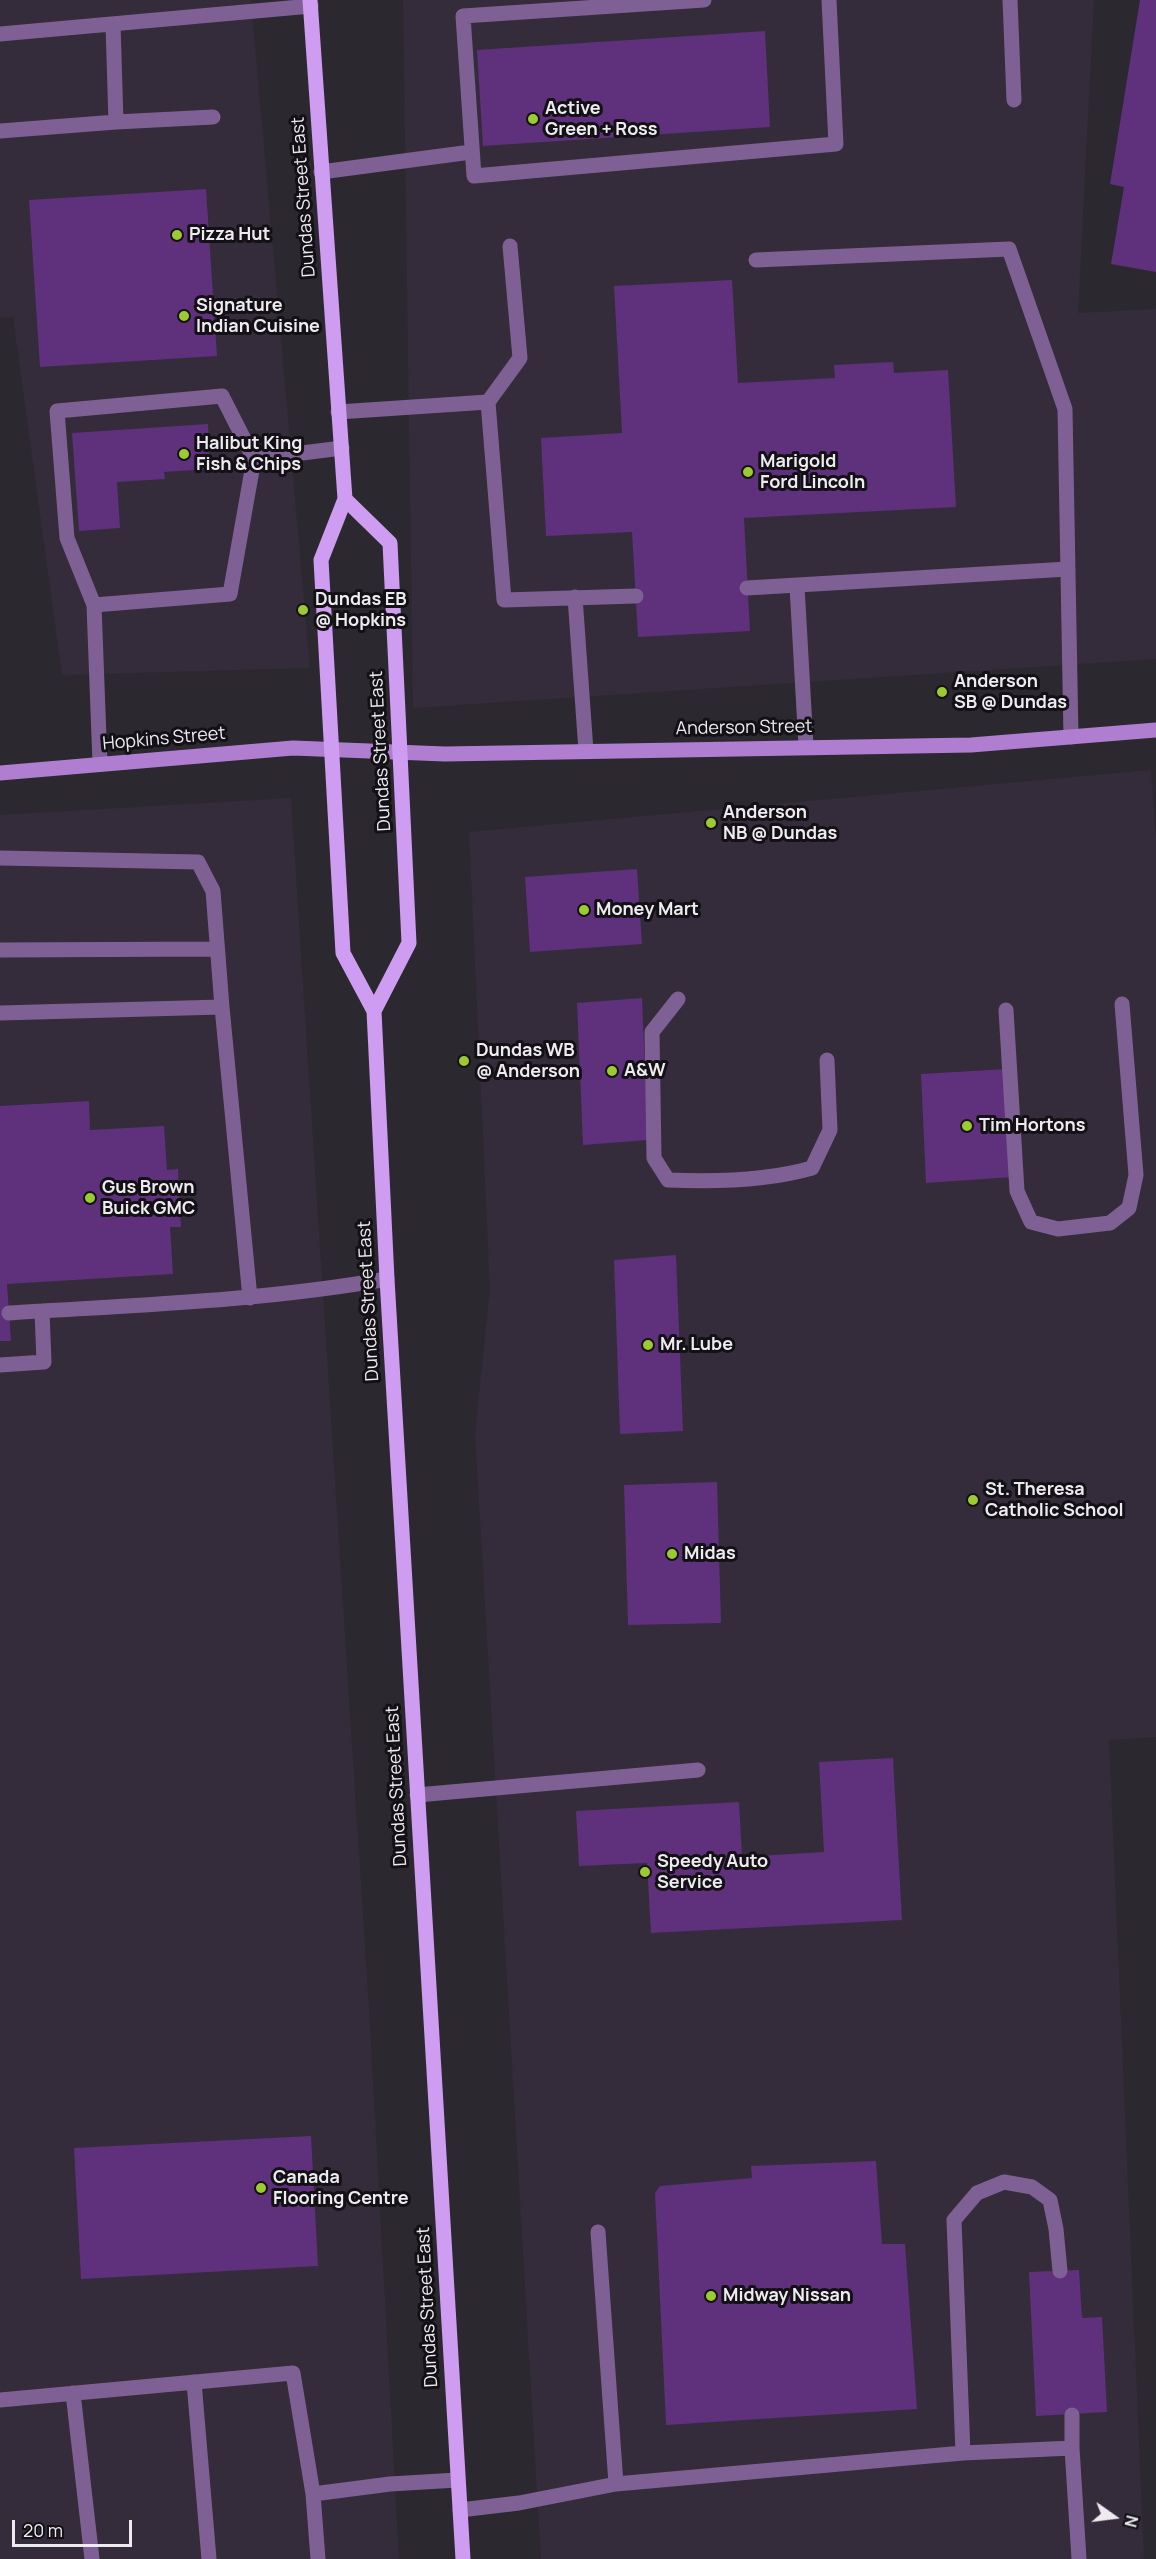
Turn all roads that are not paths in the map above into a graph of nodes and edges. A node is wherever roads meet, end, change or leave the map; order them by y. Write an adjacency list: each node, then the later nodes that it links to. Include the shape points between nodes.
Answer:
1 (704, 0): 11 (lane, via 463,16)
2 (829, 0): 11 (lane, via 836,144 474,176)
3 (1010, 0): 7 (lane)
4 (310, 3): 5 (lane); 12 (main road, Dundas Street East)
5 (113, 24): 6 (lane); 9 (lane)
6 (0, 34)
7 (1014, 100)
8 (213, 117): 9 (lane)
9 (116, 122): 10 (lane)
10 (0, 131)
11 (471, 152): 12 (lane)
12 (321, 172): 16 (main road, Dundas Street East)
13 (510, 246): 15 (lane, via 520,358)
14 (756, 260): 20 (lane, via 1009,249 1065,409)
15 (488, 402): 16 (lane); 24 (lane, via 504,600)
16 (338, 412): 17 (main road, Dundas Street East)
17 (342, 448): 18 (lane); 19 (main road, Dundas Street East)
18 (254, 459): 25 (lane, via 230,594); 25 (lane, via 222,396 57,411 67,538)
19 (345, 499): 29 (main road, Dundas Street East, via 321,560); 31 (main road, Dundas Street East, via 390,543)
20 (1068, 569): 21 (lane); 27 (lane)
21 (797, 586): 22 (lane); 28 (lane)
22 (747, 588)
23 (636, 596): 24 (lane)
24 (575, 597): 30 (lane)
25 (94, 604): 32 (lane)
26 (1156, 730): 27 (main road, Anderson Street)
27 (1071, 737): 28 (main road, Anderson Street, via 971,745)
28 (806, 746): 30 (main road, Anderson Street)
29 (332, 750): 31 (main road, Anderson Street); 32 (main road, Hopkins Street, via 293,748); 41 (main road, Dundas Street East, via 343,953)
30 (586, 751): 31 (main road, Anderson Street)
31 (401, 752): 41 (main road, Dundas Street East, via 409,943)
32 (100, 764): 33 (main road, Hopkins Street)
33 (0, 773)
34 (0, 858): 35 (lane, via 198,862 213,891)
35 (218, 949): 36 (lane); 39 (lane)
36 (0, 950)
37 (678, 999): 43 (lane, via 652,1032 654,1158 668,1180 696,1182 788,1174 812,1168 830,1130)
38 (1122, 1004): 40 (lane, via 1136,1175 1129,1208 1110,1223 1058,1229 1031,1222 1017,1191)
39 (222, 1007): 42 (lane); 45 (lane)
40 (1006, 1010)
41 (374, 1011): 44 (main road, Dundas Street East)
42 (0, 1013)
43 (827, 1060)
44 (387, 1279): 45 (lane); 50 (main road, Dundas Street East)
45 (250, 1298): 46 (lane)
46 (42, 1311): 47 (lane); 48 (lane, via 44,1362)
47 (9, 1313)
48 (0, 1365)
49 (698, 1770): 50 (lane)
50 (417, 1795): 59 (main road, Dundas Street East)
51 (598, 2232): 60 (lane)
52 (1059, 2271): 58 (lane, via 1050,2200 1032,2187 1005,2182 977,2193 954,2220)
53 (194, 2382): 54 (lane); 61 (lane, via 293,2373); 64 (lane)
54 (73, 2393): 55 (lane); 63 (lane)
55 (0, 2400)
56 (1072, 2415): 57 (lane)
57 (1072, 2448): 58 (lane); 67 (lane)
58 (963, 2453): 60 (lane)
59 (457, 2480): 61 (lane); 62 (main road, Dundas Street East)
60 (616, 2484): 62 (lane)
61 (313, 2494): 65 (lane)
62 (460, 2510): 66 (main road, Dundas Street East)
63 (92, 2559)
64 (209, 2559)
65 (318, 2559)
66 (463, 2559)
67 (1079, 2559)

